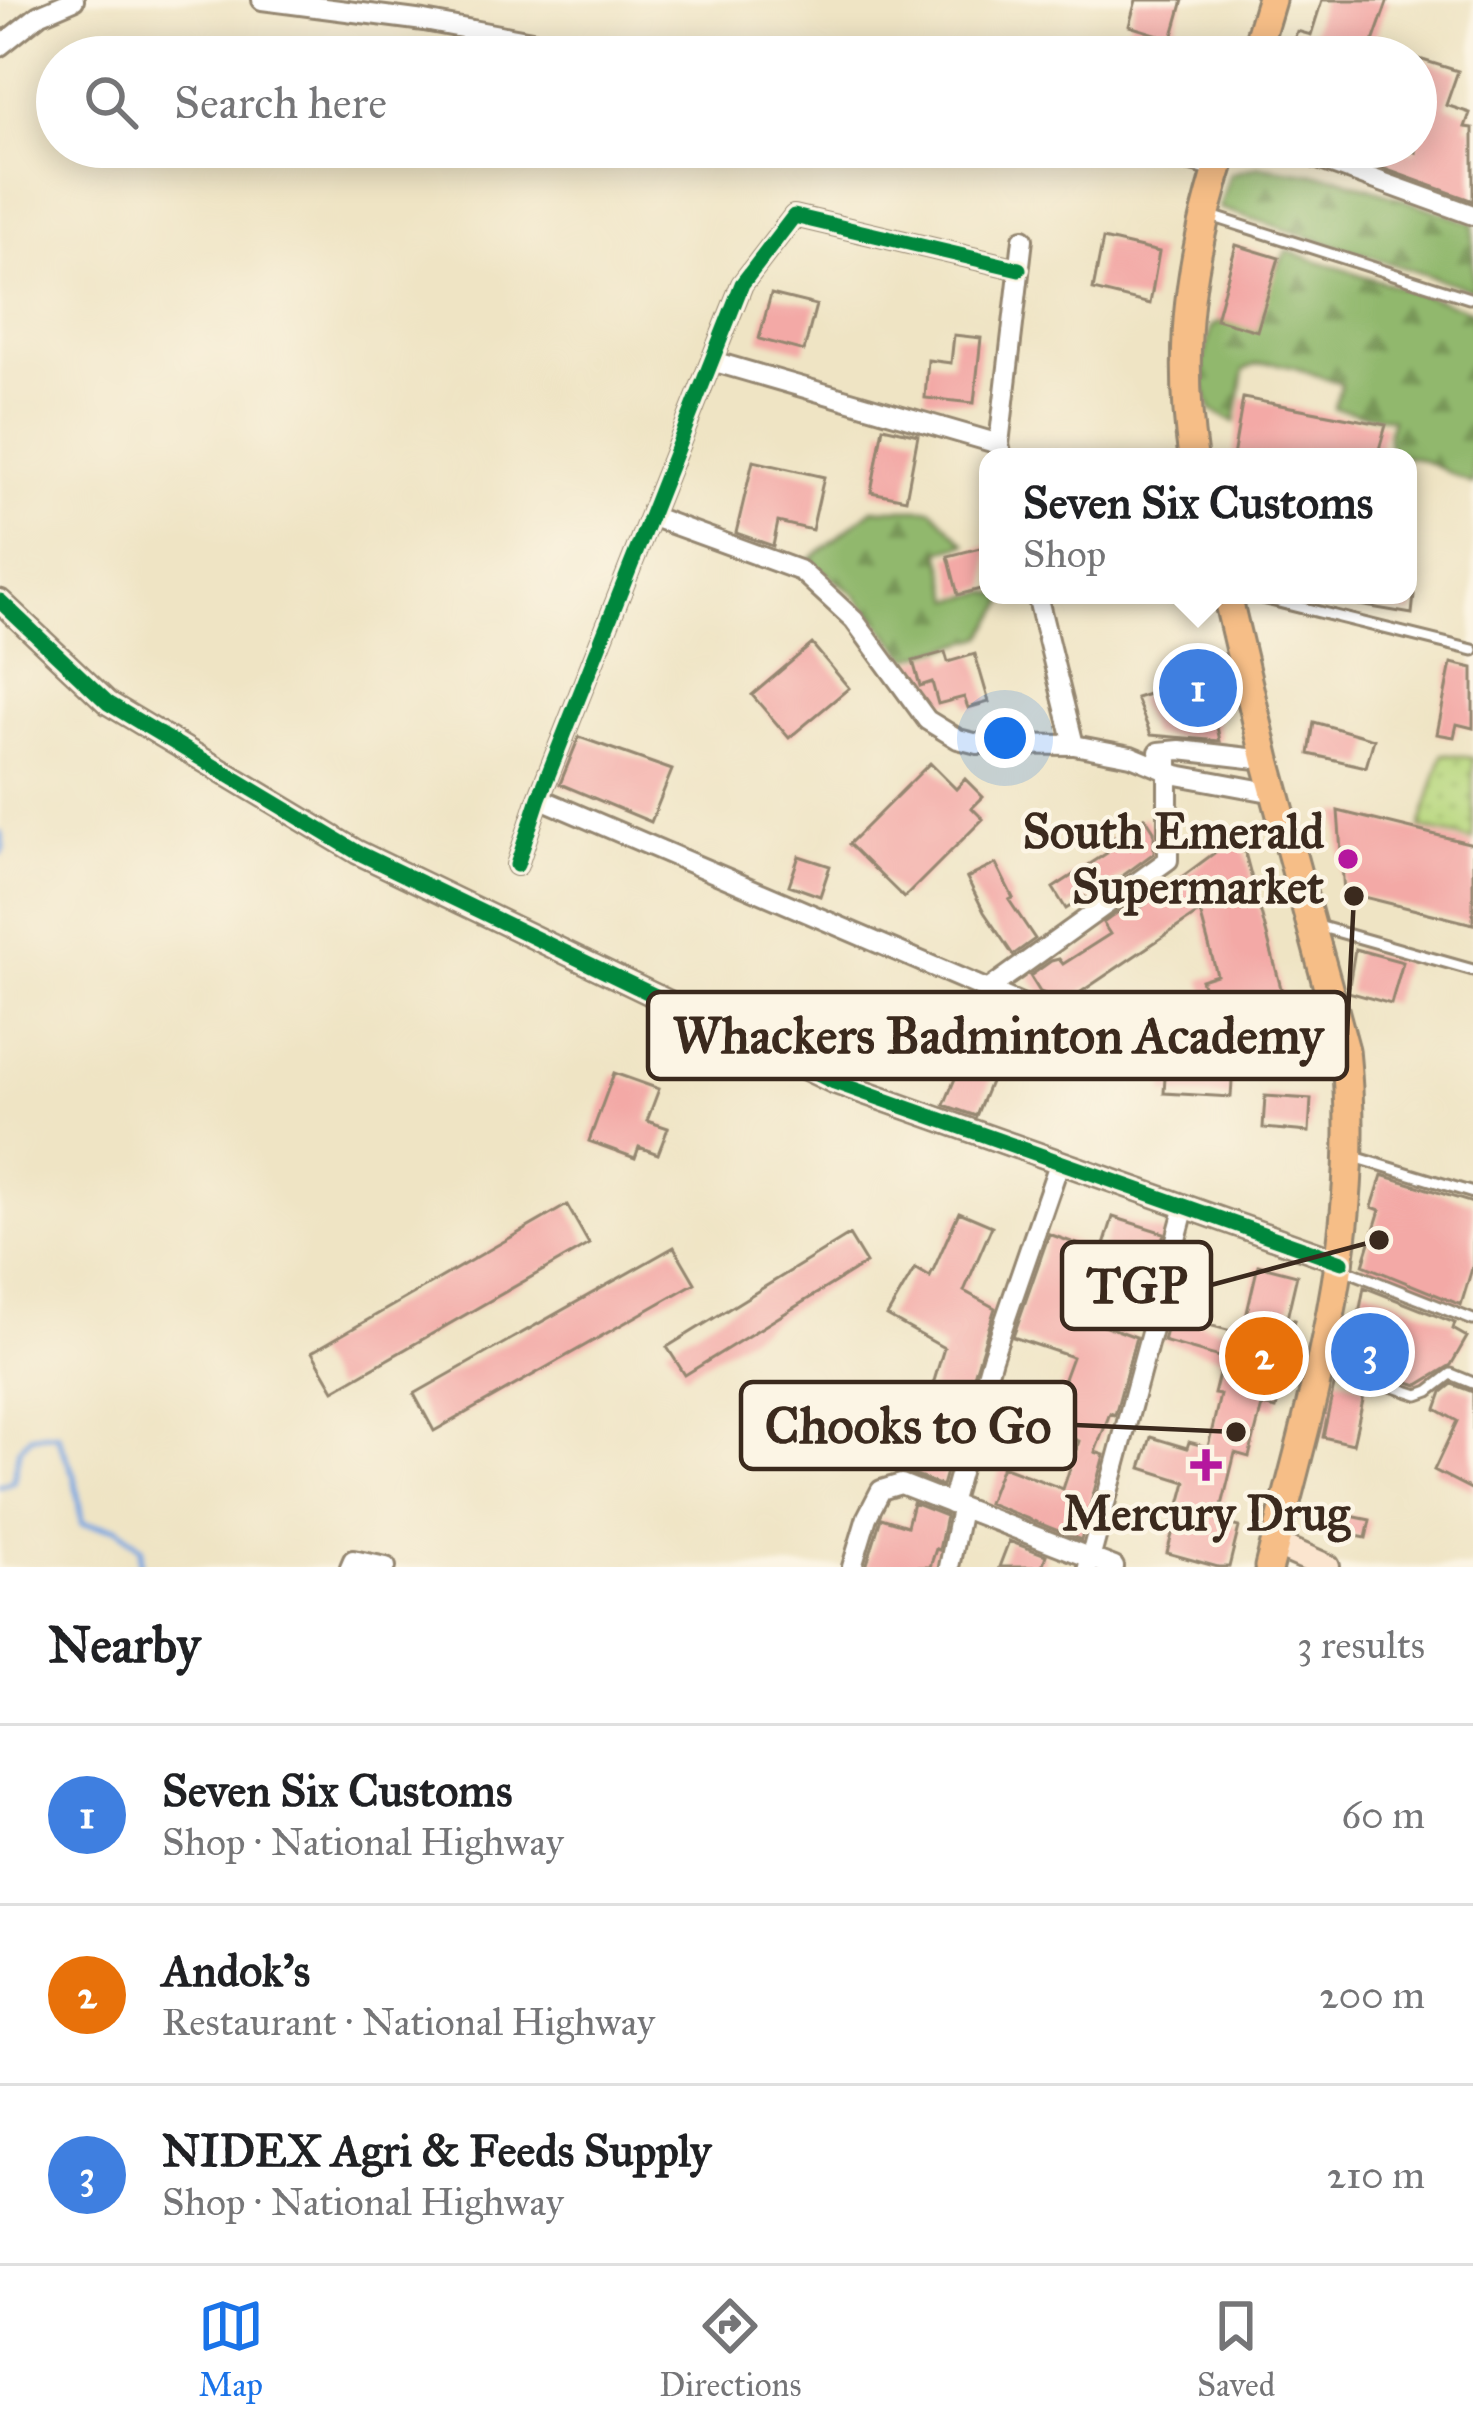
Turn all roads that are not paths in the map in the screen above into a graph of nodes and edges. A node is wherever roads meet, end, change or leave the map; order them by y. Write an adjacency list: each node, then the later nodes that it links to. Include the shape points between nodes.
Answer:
1 (74, 0): 6 (street)
2 (262, 0): 4 (street)
3 (1271, 0): 5 (main road)
4 (505, 36)
5 (1260, 36)
6 (0, 46)
7 (1219, 168): 9 (main road)
8 (1344, 168): 10 (street)
9 (1205, 214): 13 (lane); 17 (main road, via 1186,317)
10 (1473, 215)
11 (1023, 239): 12 (street)
12 (1019, 269): 14 (street, via 794,216 742,284); 16 (street)
13 (1469, 298)
14 (712, 361): 15 (street); 18 (street)
15 (994, 448)
16 (1000, 448)
17 (1192, 448)
18 (653, 517): 24 (street, via 801,571 854,620 942,733 978,745); 28 (street)
19 (0, 601): 35 (street, via 108,703 357,853 834,1082)
20 (1039, 604): 24 (street)
21 (1228, 604): 25 (main road)
22 (1286, 604): 23 (lane)
23 (1473, 650)
24 (1074, 745): 26 (street)
25 (1266, 760): 26 (street); 27 (main road)
26 (1167, 761): 27 (street); 32 (street, via 1168,860)
27 (1275, 793): 30 (main road)
28 (539, 799): 29 (street); 32 (street)
29 (517, 865)
30 (1313, 924): 31 (lane); 34 (main road, via 1345,1050)
31 (1473, 970)
32 (989, 989): 33 (street)
33 (1147, 1058)
34 (1351, 1156): 36 (lane); 38 (main road)
35 (1059, 1163): 37 (street); 42 (street, via 992,1358)
36 (1473, 1193)
37 (1185, 1206): 38 (street); 44 (street)
38 (1342, 1265): 39 (lane); 40 (main road)
39 (1473, 1320)
40 (1322, 1364): 41 (lane, via 1418,1394 1451,1374); 43 (main road)
41 (1473, 1383)
42 (956, 1507): 44 (street); 47 (street, via 901,1484 881,1490); 48 (street)
43 (1272, 1556): 50 (main road)
44 (1090, 1563): 49 (street)
45 (350, 1567): 46 (street)
46 (386, 1567)
47 (852, 1567)
48 (949, 1567)
49 (1114, 1567)
50 (1327, 1567)

